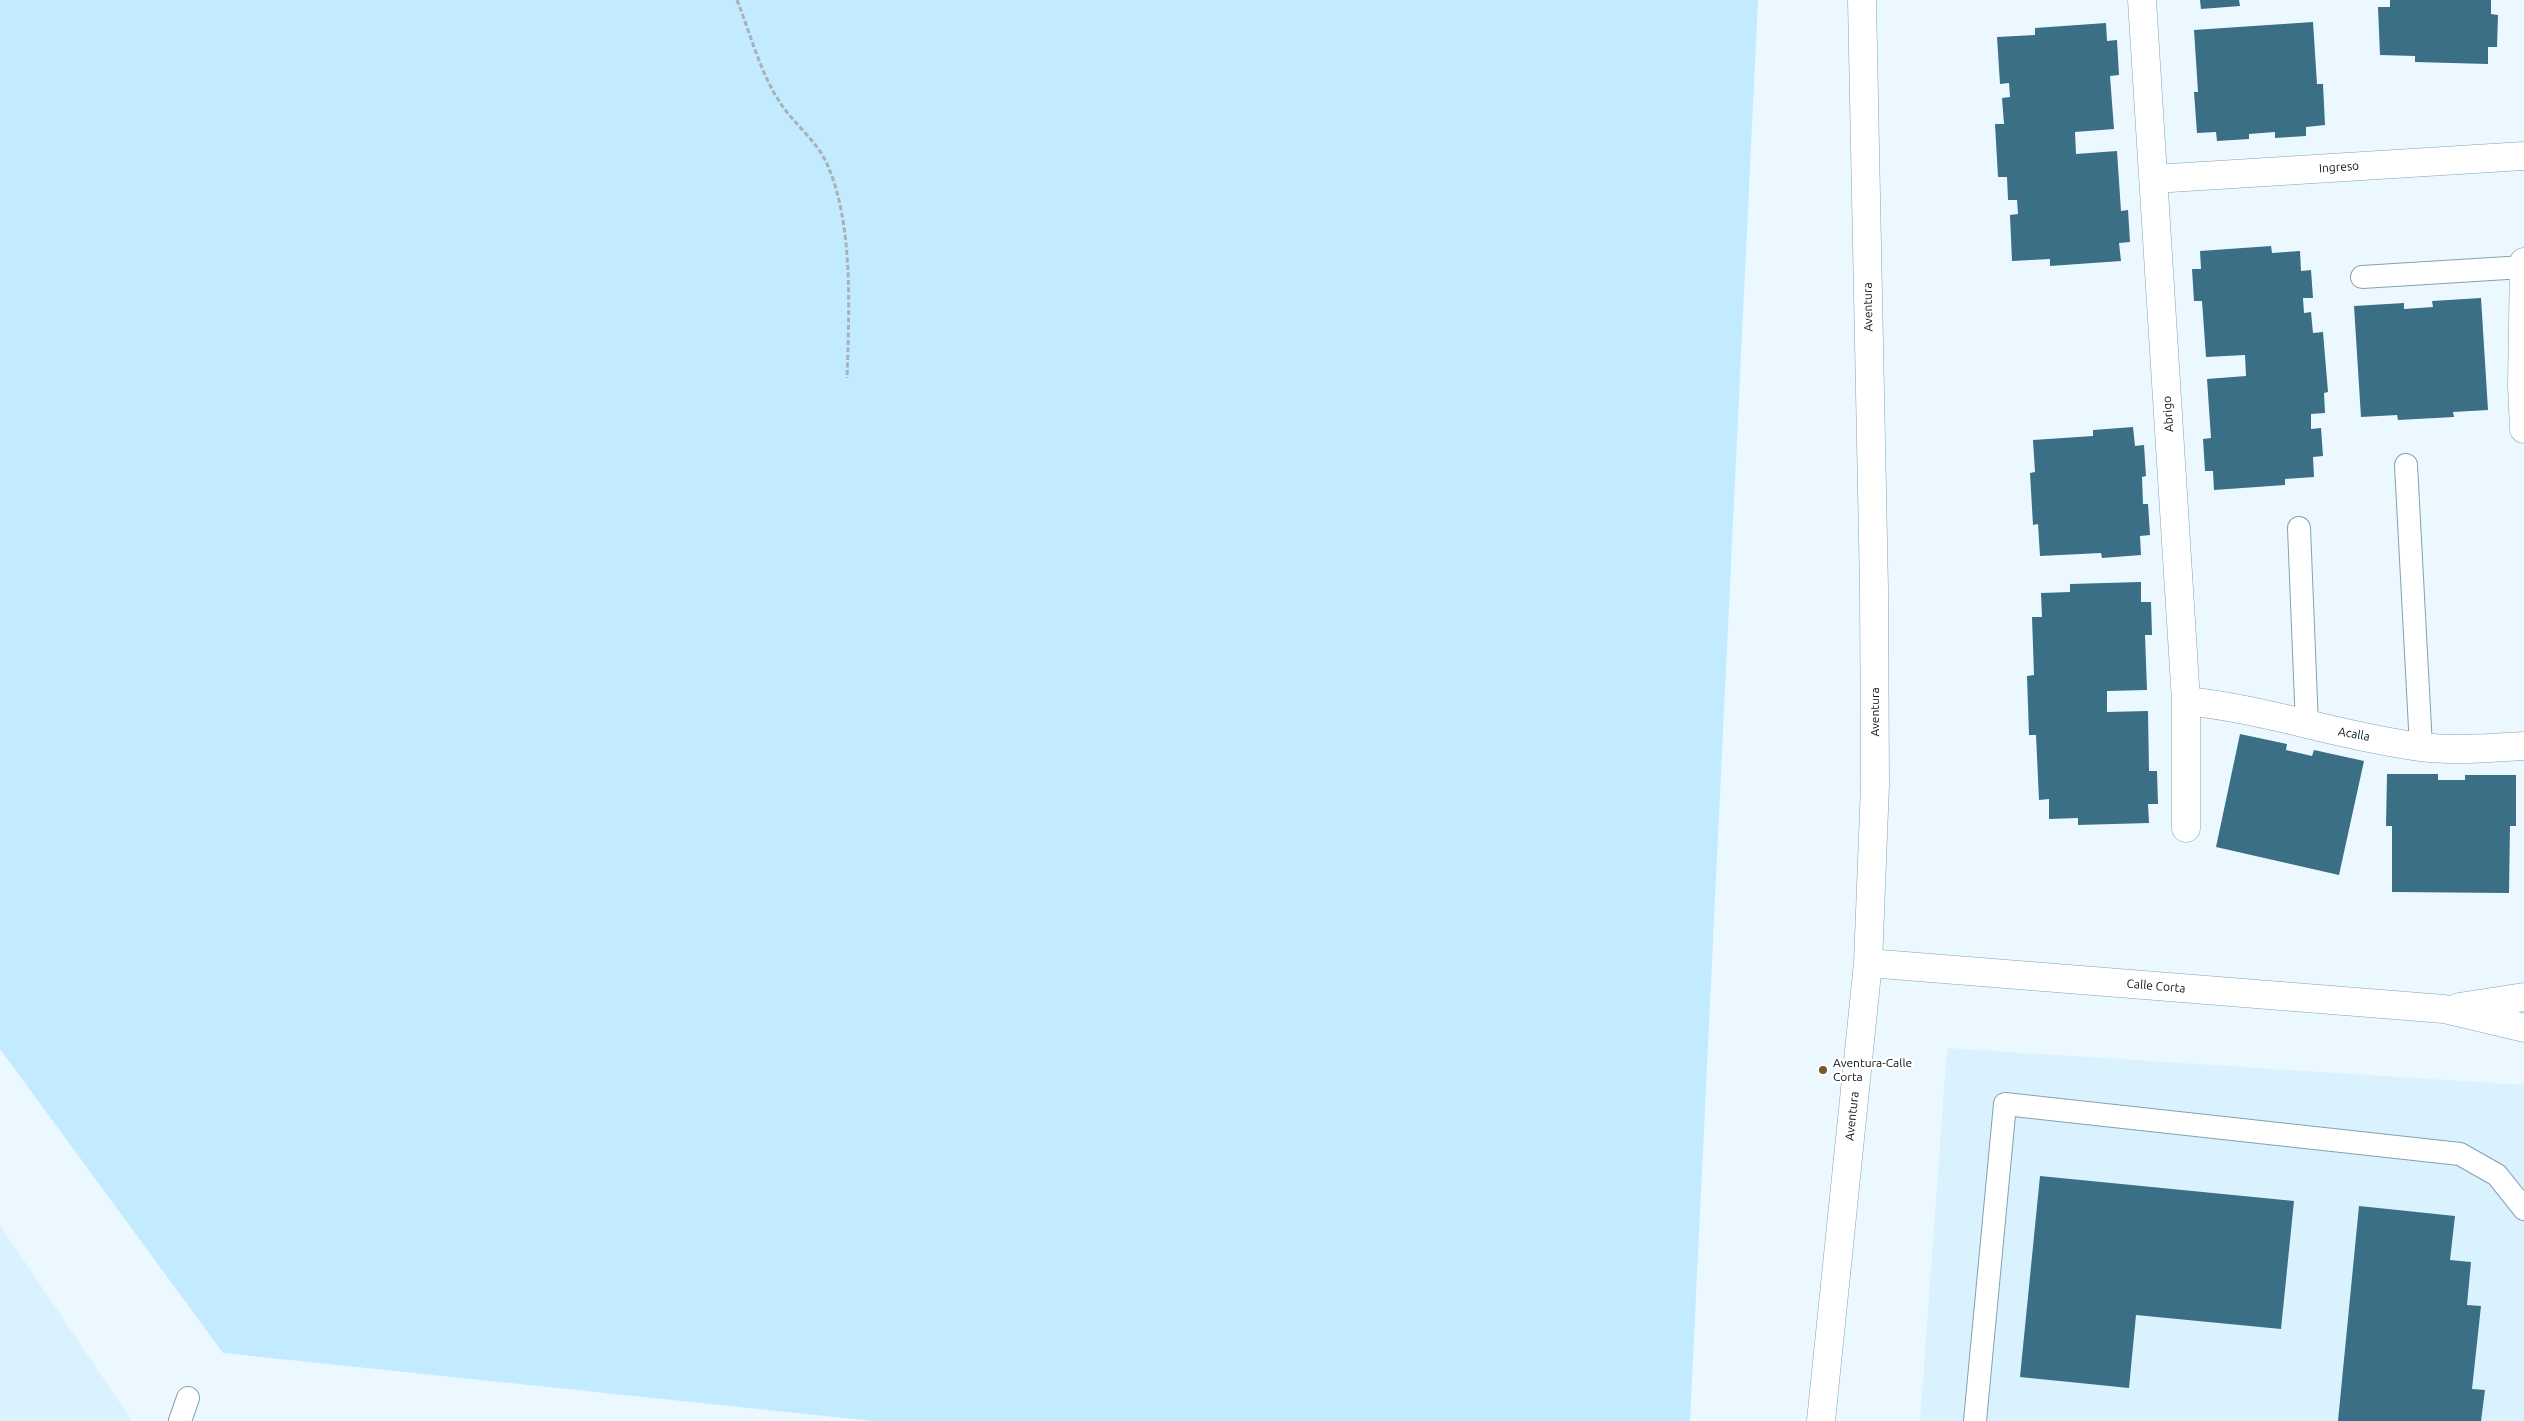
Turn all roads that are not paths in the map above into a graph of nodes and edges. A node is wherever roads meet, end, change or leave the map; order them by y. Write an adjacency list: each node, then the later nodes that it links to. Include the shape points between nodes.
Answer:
1 (1862, 0): 16 (street, Aventura, via 1874,607 1875,785)
2 (2142, 0): 4 (street, Abrigo)
3 (2524, 156): 4 (street, Ingreso)
4 (2154, 179): 11 (street, Abrigo)
5 (2524, 262): 6 (street)
6 (2524, 268): 7 (lane); 8 (street)
7 (2362, 278)
8 (2524, 429)
9 (2406, 465): 13 (lane)
10 (2298, 528): 12 (lane)
11 (2186, 701): 12 (street, Acalla, via 2227,705); 15 (street, Abrigo)
12 (2307, 726): 13 (street, Acalla)
13 (2422, 746): 14 (street, Acalla, via 2468,749)
14 (2524, 746)
15 (2186, 828)
16 (1868, 963): 18 (street, Calle Corta); 23 (street, Aventura)
17 (2524, 997): 18 (street, Calle Corta)
18 (2444, 1009): 19 (street, Calle Corta)
19 (2524, 1028)
20 (2524, 1209): 24 (lane, via 2497,1175 2460,1154 2005,1104)
21 (188, 1398): 22 (lane)
22 (180, 1421)
23 (1821, 1421)
24 (1975, 1421)

